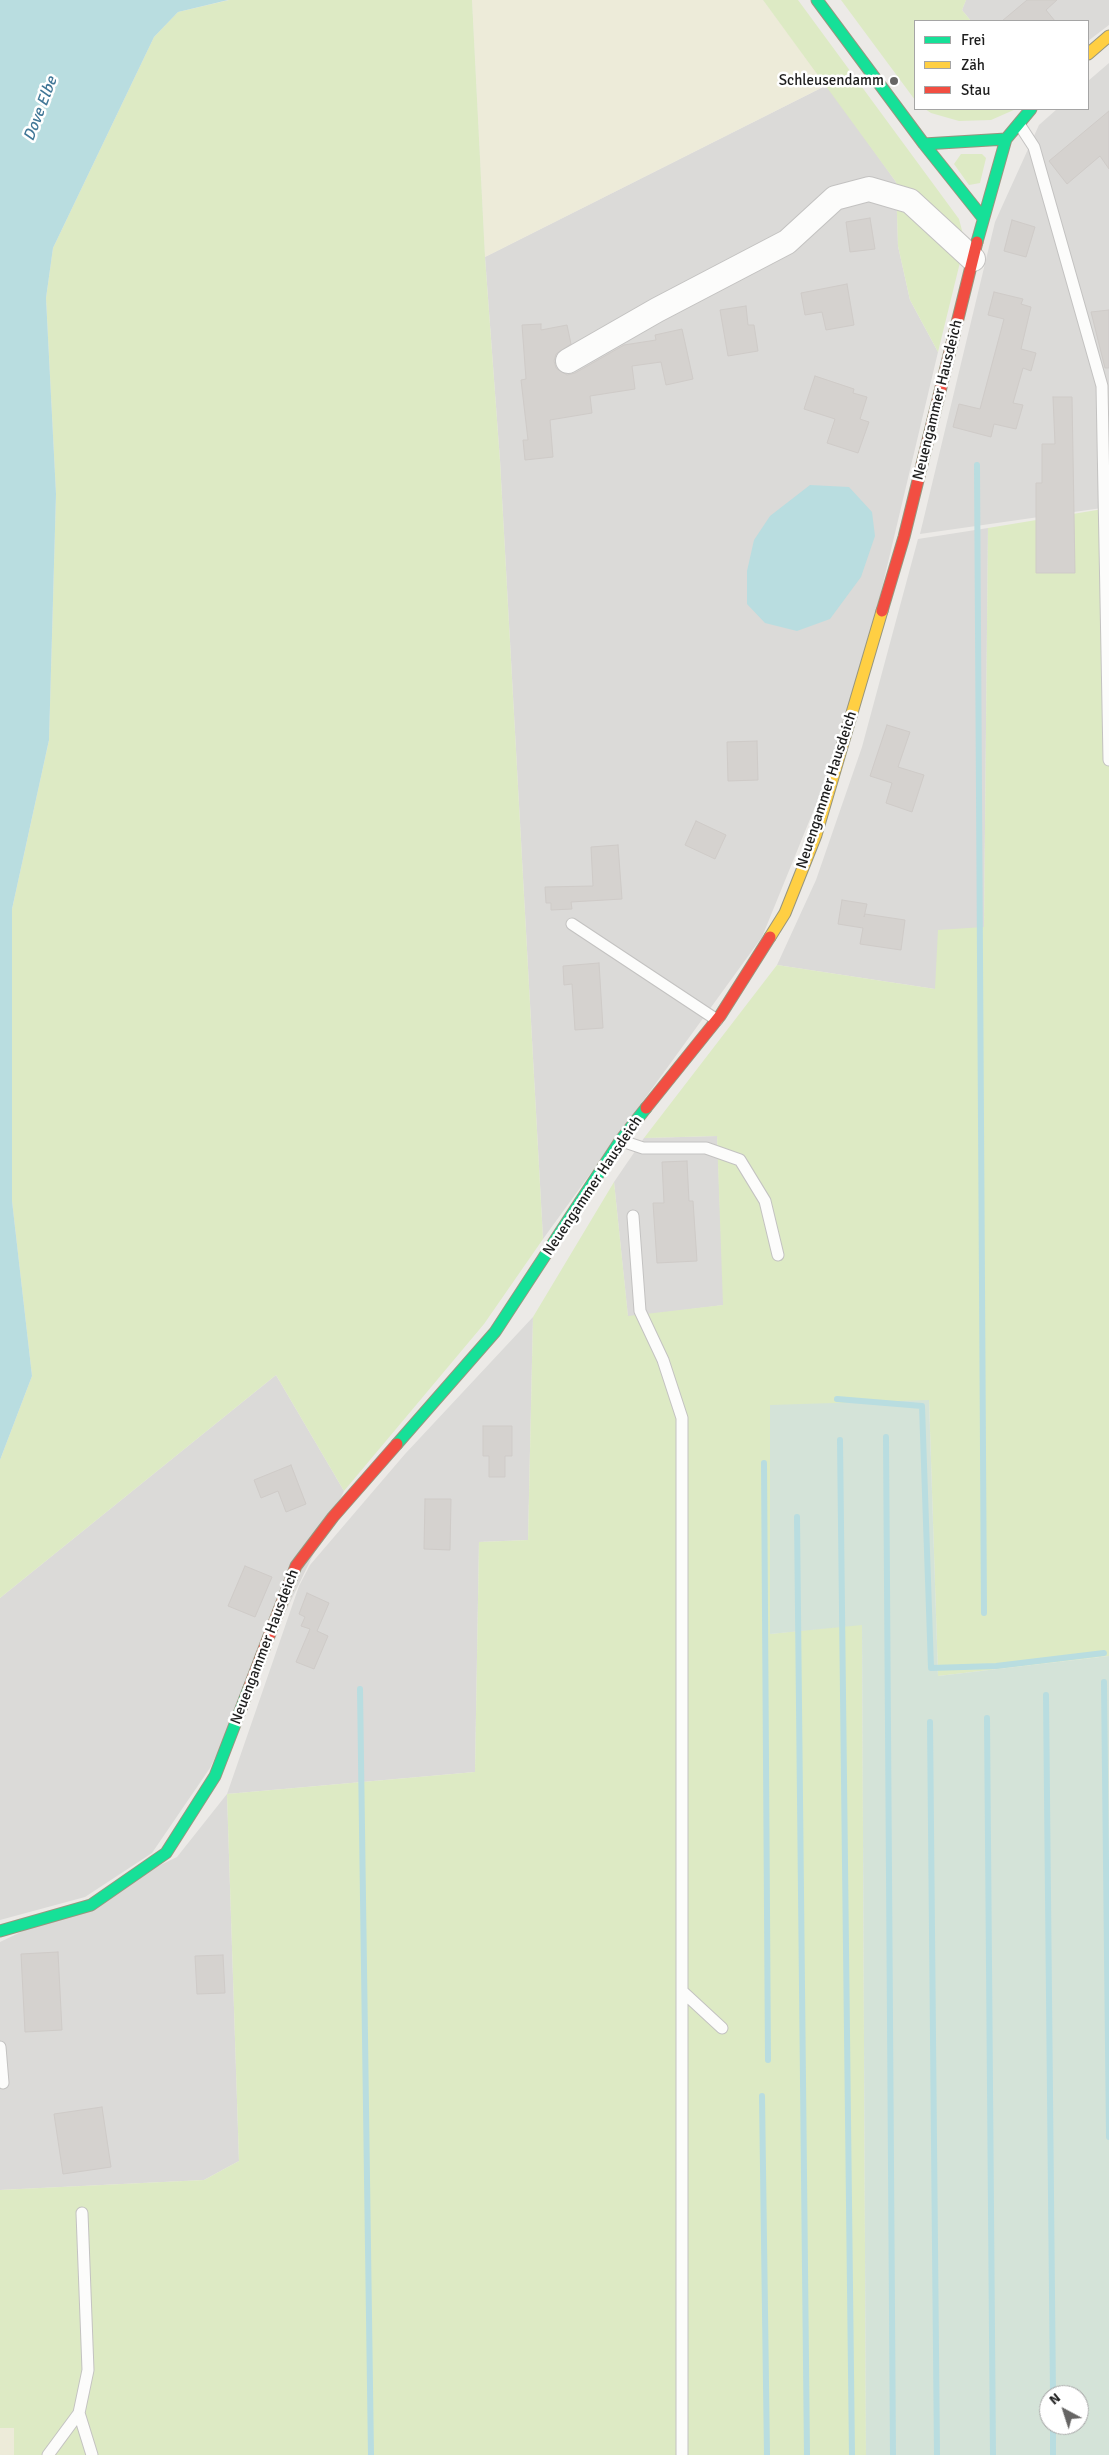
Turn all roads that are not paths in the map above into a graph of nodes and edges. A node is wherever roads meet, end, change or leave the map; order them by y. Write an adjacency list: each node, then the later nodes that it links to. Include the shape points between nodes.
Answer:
1 (817, 0): 7 (street)
2 (1109, 36): 3 (street)
3 (1089, 53)
4 (1030, 110): 5 (street, Neuengammer Hausdeich)
5 (1019, 124): 6 (street, Neuengammer Hausdeich); 11 (lane, via 1034,147 1102,386)
6 (1006, 139): 7 (street); 8 (street, Neuengammer Hausdeich)
7 (924, 144): 8 (street)
8 (983, 218): 9 (street, Neuengammer Hausdeich)
9 (972, 259): 10 (street, via 910,201 869,189 860,191 834,198 787,242); 13 (street, Neuengammer Hausdeich, via 904,537 816,835 785,913)
10 (568, 361)
11 (1109, 760)
12 (572, 924): 13 (lane)
13 (717, 1020): 14 (street, Neuengammer Hausdeich)
14 (620, 1141): 16 (lane, via 643,1148 706,1148 740,1160 765,1201); 17 (street, Neuengammer Hausdeich, via 495,1332 333,1517 296,1566 215,1776 166,1853 91,1905)
15 (633, 1216): 18 (lane, via 640,1311 663,1360 682,1418)
16 (778, 1255)
17 (0, 1931)
18 (682, 1991): 19 (lane); 26 (lane)
19 (722, 2028)
20 (0, 2046): 21 (lane)
21 (3, 2083)
22 (82, 2213): 23 (lane, via 88,2370)
23 (80, 2413): 24 (lane); 25 (lane)
24 (48, 2455)
25 (92, 2455)
26 (682, 2455)

